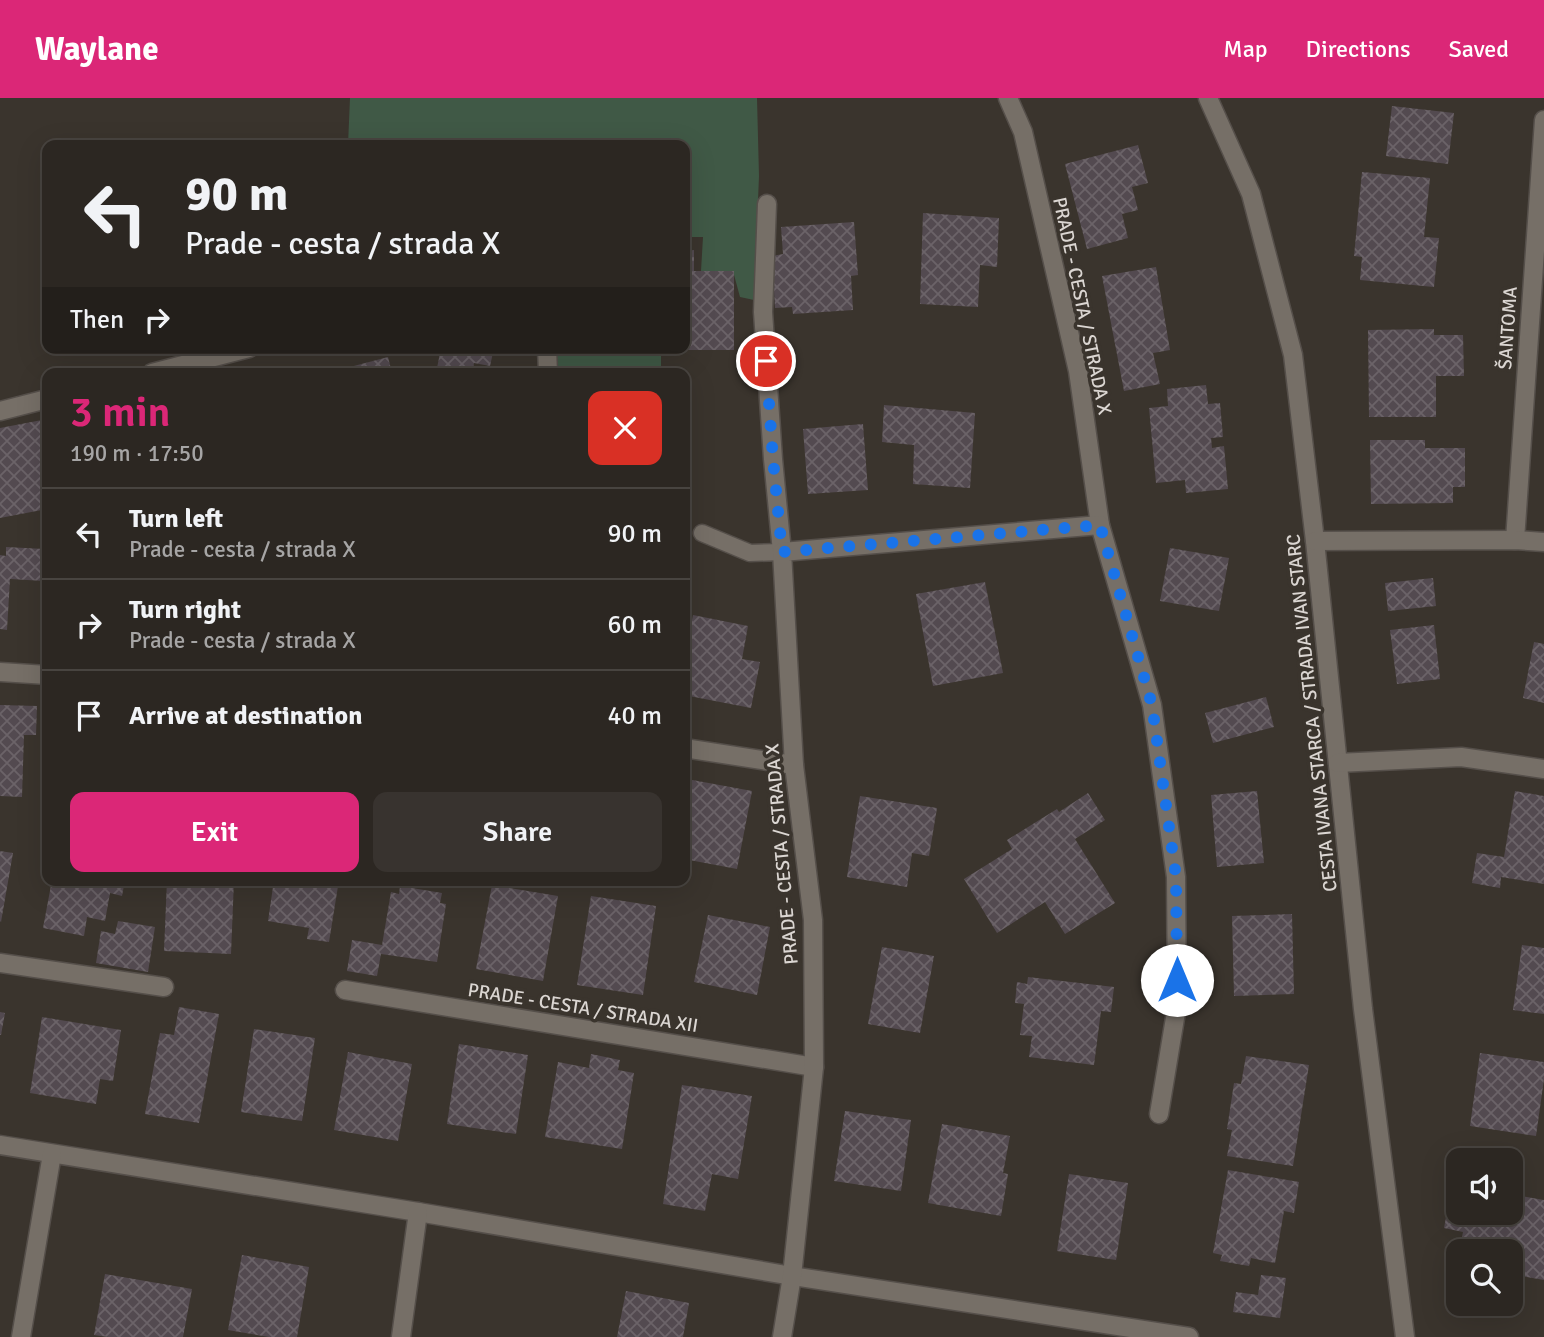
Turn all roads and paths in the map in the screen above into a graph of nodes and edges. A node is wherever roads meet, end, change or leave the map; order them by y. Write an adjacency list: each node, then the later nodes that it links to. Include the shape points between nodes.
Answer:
1 (1008, 98): 9 (street, PRADE - CESTA / STRADA X, via 1023,132 1078,372)
2 (1208, 98): 12 (street, CESTA IVANA STARCA / STRADA IVAN STARC, via 1251,194 1293,355)
3 (1544, 120): 11 (street, ŠANTOMA)
4 (767, 204): 14 (street, PRADE - CESTA / STRADA X, via 764,312)
5 (226, 354): 6 (street)
6 (171, 368)
7 (42, 400): 8 (street)
8 (0, 411)
9 (1100, 525): 14 (street); 25 (street, PRADE - CESTA / STRADA X, via 1152,705 1176,877 1177,1006)
10 (702, 533): 14 (lane, via 750,553)
11 (1515, 540): 12 (street); 13 (street)
12 (1315, 541): 18 (street, CESTA IVANA STARCA / STRADA IVAN STARC)
13 (1544, 542)
14 (782, 552): 19 (street, PRADE - CESTA / STRADA X)
15 (0, 672): 16 (street)
16 (42, 675)
17 (690, 749): 19 (street)
18 (1338, 763): 20 (street, via 1461,757); 35 (street, CESTA IVANA STARCA / STRADA IVAN STARC, via 1363,1009)
19 (794, 765): 24 (street, PRADE - CESTA / STRADA X, via 813,920)
20 (1544, 769)
21 (0, 963): 22 (street)
22 (163, 987)
23 (345, 990): 24 (street, PRADE - CESTA / STRADA XII)
24 (814, 1067): 29 (street, PRADE - CESTA / STRADA X)
25 (1159, 1114)
26 (0, 1145): 27 (street)
27 (52, 1154): 28 (street); 31 (street)
28 (418, 1212): 29 (street); 32 (street)
29 (792, 1276): 30 (street); 33 (street, PRADE - CESTA / STRADA X)
30 (1167, 1335): 34 (street)
31 (21, 1337)
32 (401, 1337)
33 (782, 1337)
34 (1189, 1337)
35 (1405, 1337)

